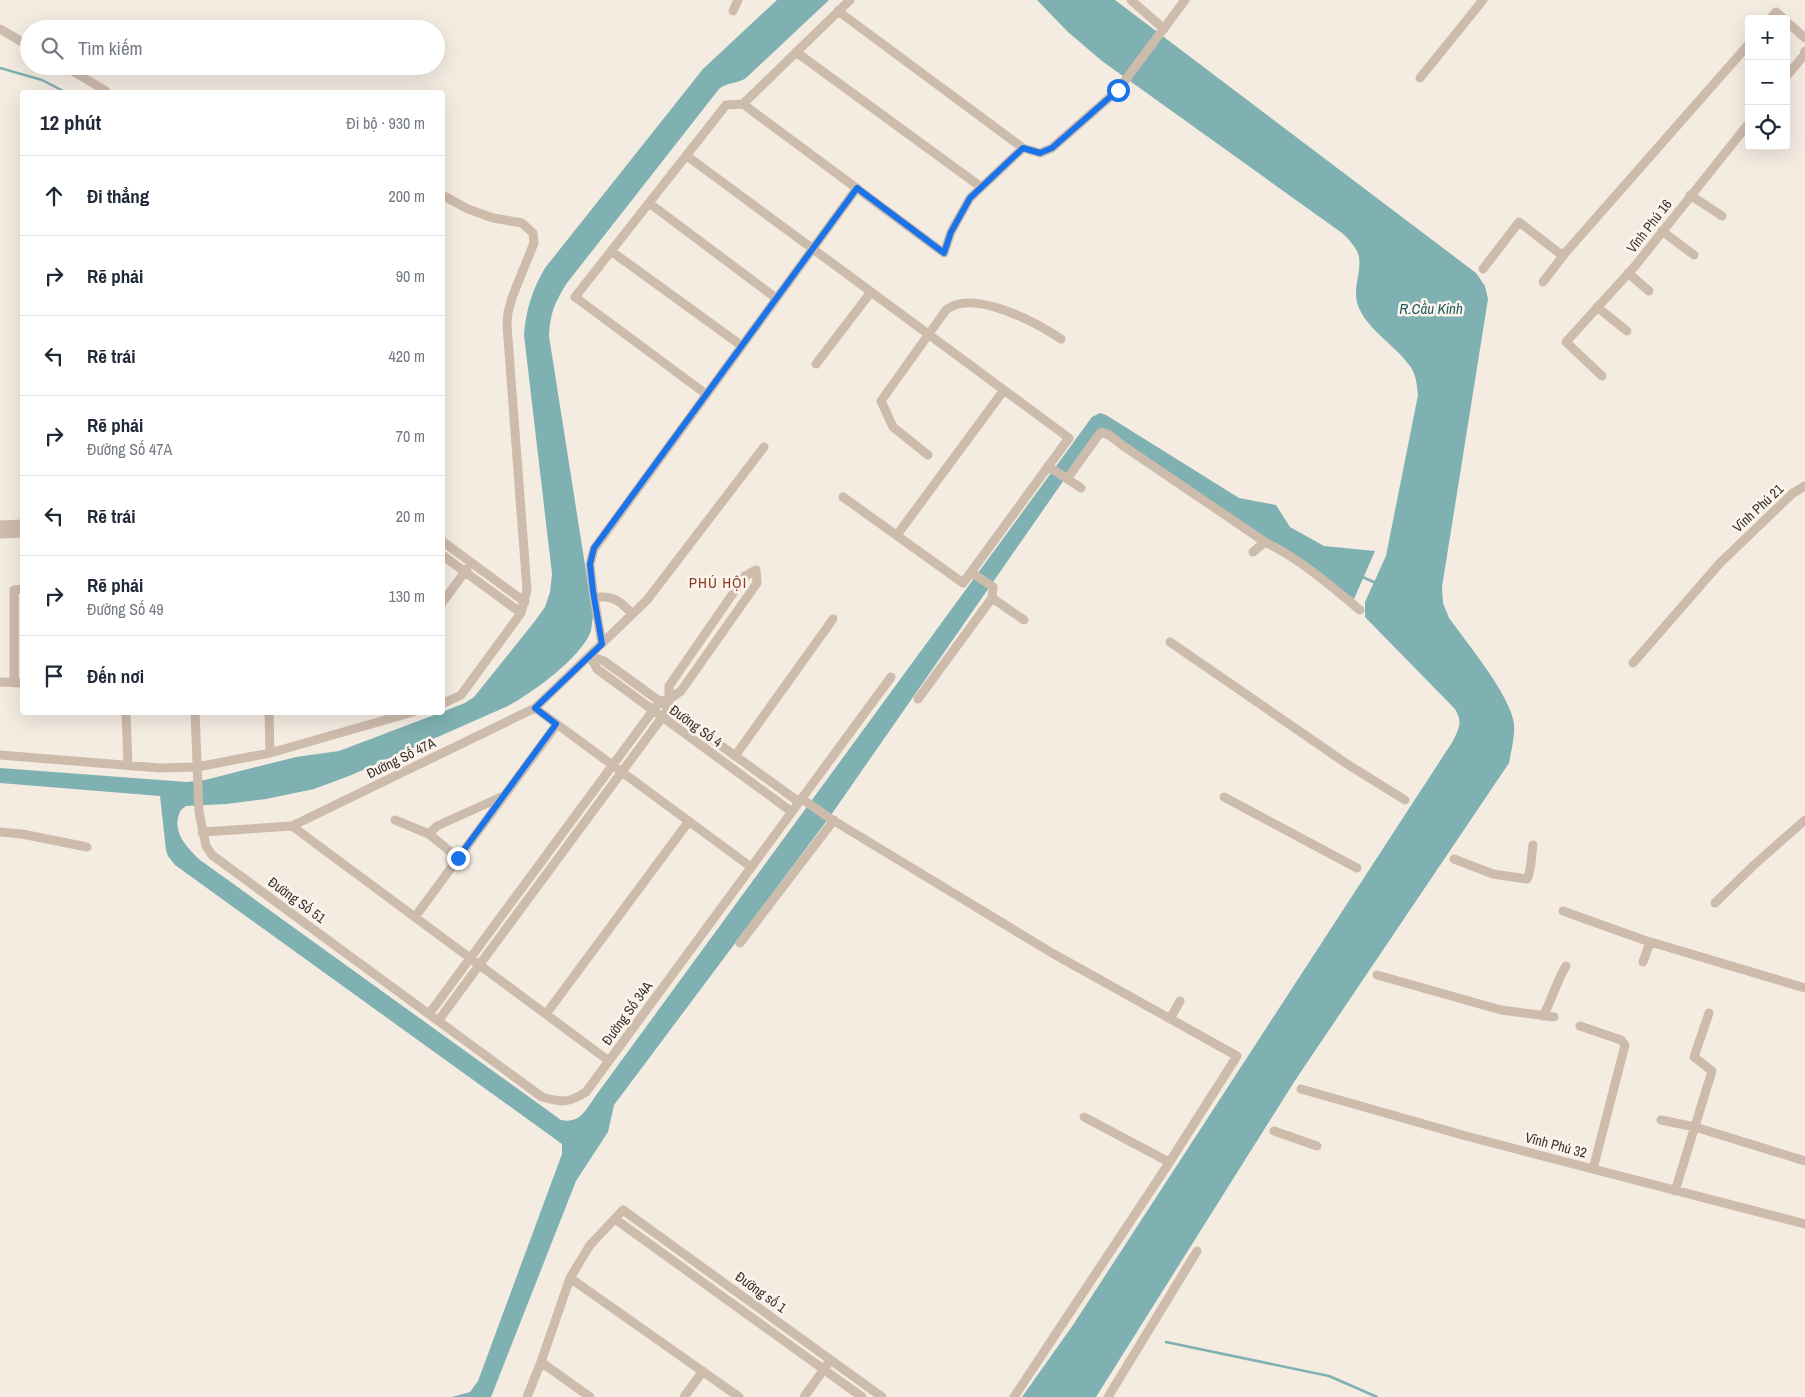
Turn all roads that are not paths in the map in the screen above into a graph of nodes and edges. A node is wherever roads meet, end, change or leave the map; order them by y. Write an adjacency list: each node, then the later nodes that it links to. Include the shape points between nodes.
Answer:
1 (738, 0): 7 (street)
2 (850, 0): 6 (street)
3 (1131, 0): 10 (street)
4 (1185, 0): 10 (street)
5 (1483, 0): 18 (street)
6 (838, 10): 15 (street); 22 (street)
7 (733, 11)
8 (1790, 24): 11 (street)
9 (0, 29): 12 (street)
10 (1162, 32): 22 (street, via 1120,88 1052,148 1040,153)
11 (1805, 38)
12 (20, 41)
13 (1745, 49): 34 (street)
14 (1805, 51): 16 (street)
15 (796, 52): 20 (street); 24 (street)
16 (1790, 72)
17 (79, 75): 19 (street)
18 (1420, 78)
19 (104, 90)
20 (744, 104): 23 (street, via 726,105); 25 (street)
21 (1745, 128): 26 (street, Vĩnh Phú 16)
22 (1023, 148): 24 (street)
23 (687, 156): 28 (street); 31 (street)
24 (981, 187): 25 (street, via 970,198 951,232 944,253)
25 (857, 188): 31 (street)
26 (1690, 196): 29 (street); 30 (street, Vĩnh Phú 16)
27 (445, 197): 73 (street, via 484,215 522,223 533,233 534,243 510,303 507,325 527,590)
28 (649, 203): 32 (street); 40 (street)
29 (1722, 216)
30 (1662, 231): 33 (street); 36 (street, Vĩnh Phú 16)
31 (812, 248): 39 (street); 40 (street)
32 (611, 251): 45 (street); 49 (street, via 575,297)
33 (1694, 255)
34 (1563, 256): 35 (street, via 1519,222); 37 (street)
35 (1483, 269)
36 (1628, 273): 38 (street); 41 (street, Vĩnh Phú 16)
37 (1543, 282)
38 (1649, 291)
39 (871, 292): 43 (street); 46 (street)
40 (776, 298): 45 (street)
41 (1597, 307): 42 (street); 47 (street, Vĩnh Phú 16, via 1566,342)
42 (1627, 331)
43 (929, 334): 44 (street, via 951,306 969,302 1013,314); 48 (street); 51 (street, via 881,401 893,427)
44 (1061, 339)
45 (742, 346): 49 (street)
46 (816, 364)
47 (1602, 376)
48 (1004, 390): 52 (street, via 1069,438); 61 (street)
49 (706, 394): 70 (street, via 594,548 590,564)
50 (764, 446): 76 (street, Đường Số 47A, via 647,600)
51 (928, 455)
52 (1050, 467): 53 (street); 68 (street)
53 (1067, 478): 55 (street); 62 (street, via 1102,432)
54 (1805, 486): 82 (street, Vĩnh Phú 21, via 1793,493 1720,563)
55 (1081, 488)
56 (843, 497): 61 (street)
57 (20, 524): 58 (street)
58 (0, 525)
59 (20, 533): 60 (street)
60 (0, 534)
61 (897, 535): 68 (street, via 963,583)
62 (1265, 542): 64 (street); 74 (street, via 1299,562)
63 (445, 543): 66 (street)
64 (1253, 552)
65 (445, 557): 67 (street)
66 (471, 562): 67 (street); 73 (street)
67 (464, 572): 72 (street); 75 (street)
68 (973, 573): 71 (street, via 993,587)
69 (20, 589): 85 (street, via 14,590)
70 (594, 598): 76 (street, via 604,596 621,602); 80 (street)
71 (992, 598): 78 (street); 86 (street)
72 (445, 599)
73 (525, 602): 75 (street)
74 (1360, 610)
75 (521, 614): 87 (street, via 461,695)
76 (632, 614): 80 (street, Đường Số 47A)
77 (833, 619): 99 (street)
78 (1024, 620)
79 (1170, 642): 106 (street, via 1347,764)
80 (602, 644): 81 (street, Đường Số 47A)
81 (590, 656): 88 (street, via 604,661); 89 (street, Đường Số 47A); 90 (street, Đường Số 4, via 597,669)
82 (1633, 662)
83 (891, 677): 107 (street, Đường Số 34A)
84 (0, 682): 85 (street)
85 (18, 683)
86 (918, 699)
87 (445, 703)
88 (666, 703): 88 (street, via 681,692 757,583 756,570 745,576 670,686); 90 (street); 95 (street); 99 (street)
89 (535, 708): 96 (street); 113 (street, Đường Số 47A)
90 (653, 711): 95 (street, Đường Số 4); 101 (street)
91 (126, 715): 100 (street)
92 (195, 715): 102 (street, Đường Số 51)
93 (269, 715): 97 (street)
94 (403, 715): 97 (street)
95 (662, 718): 103 (street); 108 (street, Đường Số 4)
96 (556, 724): 101 (street); 104 (street)
97 (270, 753): 102 (street)
98 (0, 756): 100 (street)
99 (735, 756): 107 (street)
100 (128, 765): 102 (street)
101 (612, 765): 103 (street); 128 (street)
102 (197, 767): 115 (street, Đường Số 51)
103 (622, 772): 112 (street); 130 (street)
104 (503, 796): 116 (street, via 437,826); 119 (street)
105 (1224, 797): 122 (street)
106 (1406, 800)
107 (803, 801): 108 (street, Đường Số 34A); 110 (street)
108 (792, 812): 121 (street, Đường Số 34A)
109 (395, 820): 116 (street)
110 (832, 820): 127 (street); 140 (street, via 1052,953)
111 (1805, 820): 123 (street)
112 (689, 822): 121 (street); 137 (street)
113 (292, 826): 115 (street, Đường Số 47A); 125 (street)
114 (0, 832): 118 (street)
115 (202, 832): 136 (street, Đường Số 51, via 212,855)
116 (429, 834): 119 (street)
117 (1533, 845): 120 (street, via 1527,879 1493,874)
118 (87, 847)
119 (458, 858): 125 (street)
120 (1454, 859)
121 (751, 867): 143 (street, Đường Số 34A)
122 (1357, 868)
123 (1715, 903)
124 (1563, 912): 126 (street)
125 (415, 916): 128 (street)
126 (1650, 942): 129 (street); 133 (street)
127 (740, 943)
128 (470, 958): 130 (street); 136 (street)
129 (1642, 962)
130 (480, 965): 137 (street); 141 (street)
131 (1566, 966): 138 (street)
132 (1377, 975): 138 (street, via 1501,1010)
133 (1805, 988)
134 (1180, 1001): 140 (street)
135 (1709, 1013): 147 (street, via 1694,1057 1712,1071)
136 (429, 1014): 141 (street, Đường Số 34A)
137 (546, 1014): 143 (street)
138 (1543, 1016): 139 (street)
139 (1554, 1018)
140 (1170, 1019): 151 (street, via 1237,1056)
141 (438, 1021): 143 (street, Đường Số 34A, via 542,1097 560,1102 573,1100 586,1092)
142 (1580, 1026): 152 (street, via 1621,1040 1625,1045)
143 (609, 1061)
144 (1301, 1089): 152 (street, Vĩnh Phú 32)
145 (1084, 1117): 151 (street)
146 (1661, 1120): 147 (street)
147 (1695, 1127): 150 (street); 153 (street)
148 (1274, 1131): 149 (street)
149 (1317, 1146)
150 (1805, 1161)
151 (1169, 1162): 169 (street)
152 (1593, 1170): 153 (street, Vĩnh Phú 32)
153 (1675, 1191): 155 (street, Vĩnh Phú 32)
154 (616, 1219): 157 (street, via 590,1246); 158 (street, Đường số 1, via 623,1210); 160 (street, Đường số 1)
155 (1805, 1224)
156 (1197, 1251): 170 (street)
157 (570, 1278): 159 (street); 161 (street)
158 (831, 1360): 160 (street); 168 (street, Đường số 1)
159 (541, 1362): 162 (street); 163 (street)
160 (824, 1370): 166 (street); 167 (street, Đường số 1)
161 (703, 1371): 164 (street); 165 (street)
162 (527, 1397)
163 (590, 1397)
164 (684, 1397)
165 (739, 1397)
166 (804, 1397)
167 (862, 1397)
168 (882, 1397)
169 (1014, 1397)
170 (1108, 1397)

